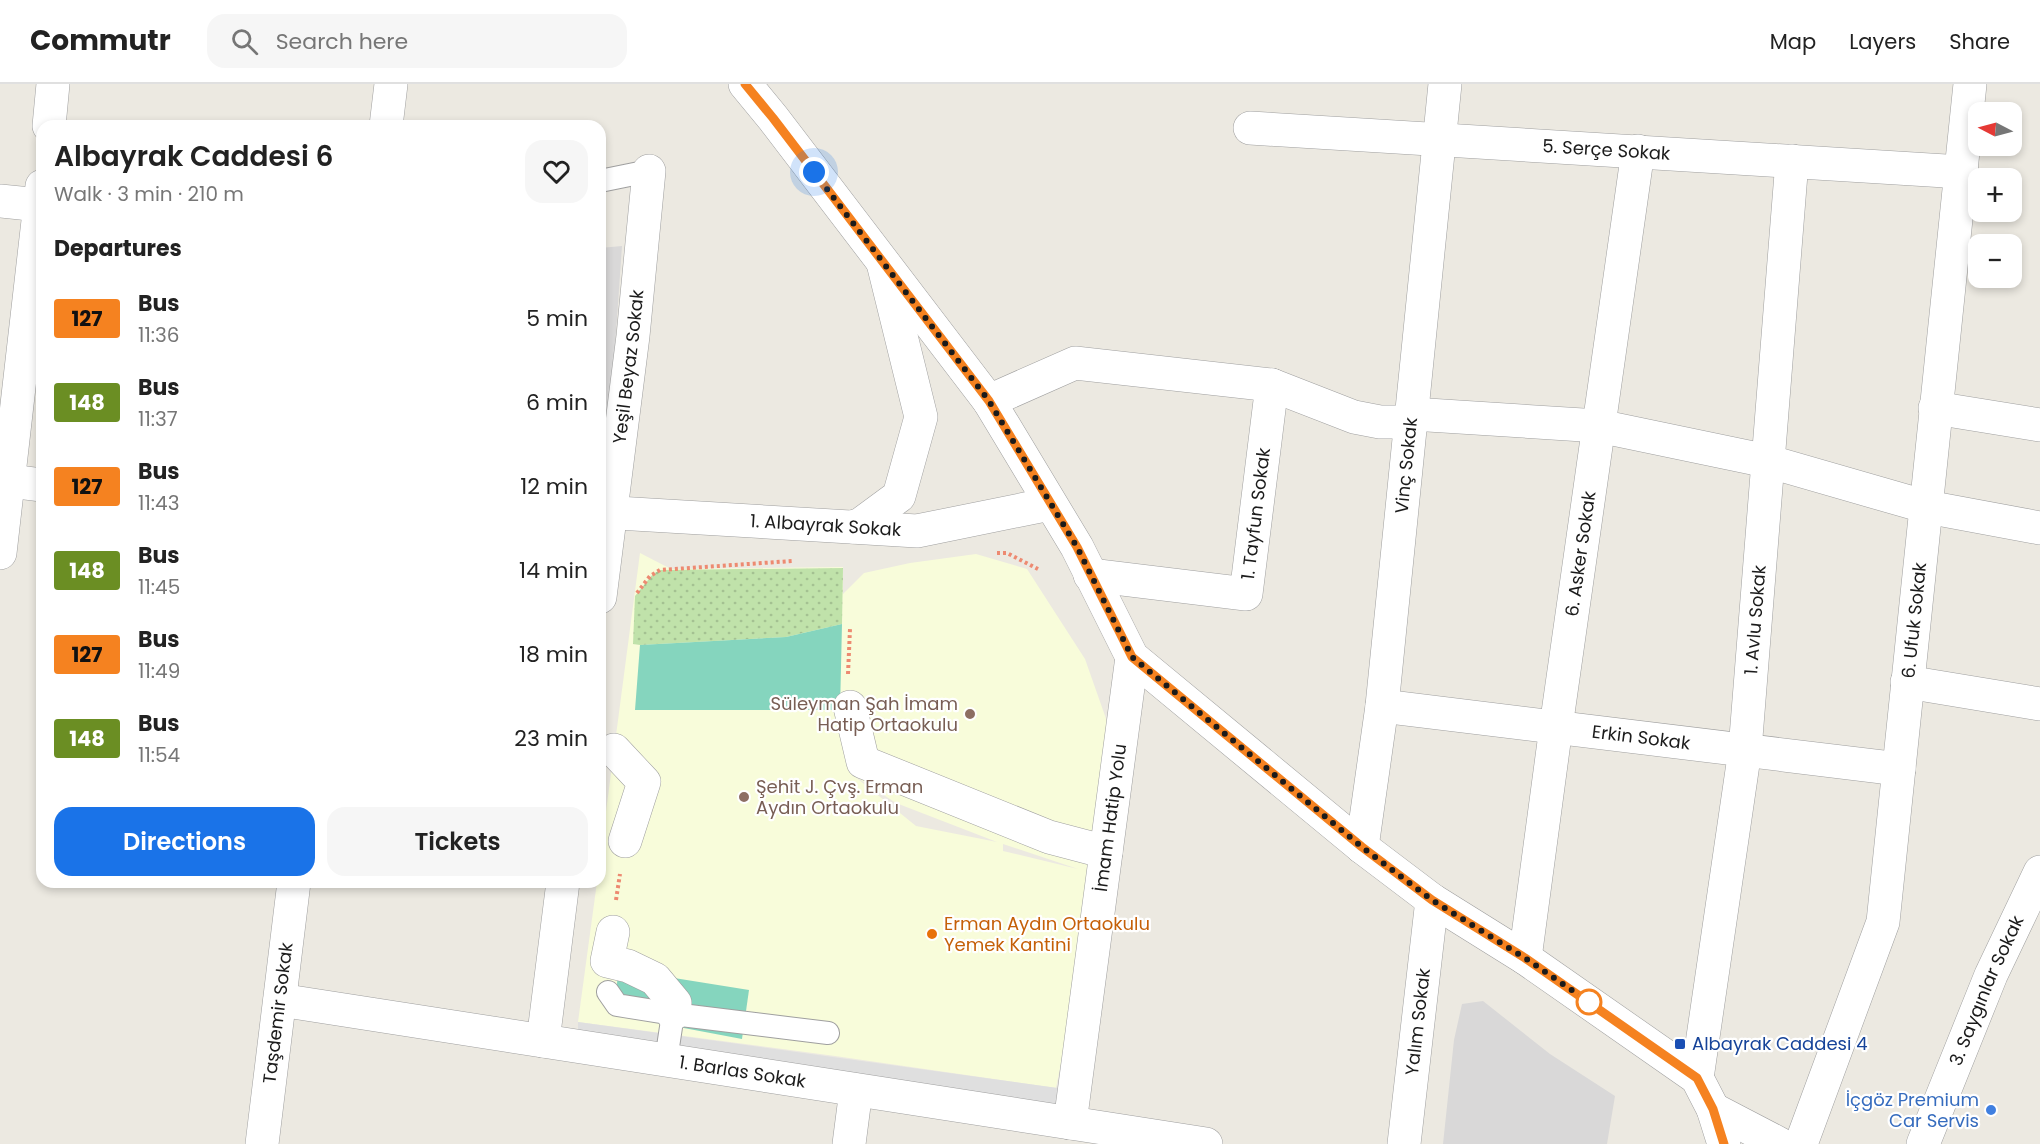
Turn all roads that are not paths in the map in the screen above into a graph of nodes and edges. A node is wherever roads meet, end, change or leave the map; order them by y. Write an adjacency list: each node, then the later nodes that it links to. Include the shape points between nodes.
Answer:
1 (53, 84): 6 (street)
2 (391, 84): 7 (street)
3 (745, 84): 18 (street)
4 (1445, 84): 9 (street, Vinç Sokak)
5 (1970, 84): 13 (street, 6. Ufuk Sokak)
6 (50, 120)
7 (387, 120)
8 (1250, 128): 9 (street, 5. Serçe Sokak)
9 (1440, 138): 10 (street, 5. Serçe Sokak); 22 (street, Vinç Sokak)
10 (1638, 151): 11 (street, 5. Serçe Sokak); 24 (street, 6. Asker Sokak)
11 (1792, 161): 13 (street, 5. Serçe Sokak); 25 (street, 1. Avlu Sokak)
12 (649, 171): 14 (lane); 29 (street, Yeşil Beyaz Sokak, via 633,336)
13 (1962, 172): 21 (street, 6. Ufuk Sokak)
14 (606, 180)
15 (36, 197): 16 (street)
16 (0, 201)
17 (36, 234): 26 (street)
18 (883, 262): 20 (street); 32 (street, via 921,417 898,496)
19 (1272, 385): 20 (street, via 1075,363); 22 (street, via 1354,417 1380,422); 35 (street, 1. Tayfun Sokak, via 1246,594)
20 (989, 401): 28 (street)
21 (1935, 408): 23 (street); 30 (street, 6. Ufuk Sokak)
22 (1412, 418): 24 (street); 39 (street, Vinç Sokak)
23 (2040, 425)
24 (1599, 426): 25 (street); 41 (street, 6. Asker Sokak)
25 (1767, 461): 30 (street); 43 (street, 1. Avlu Sokak)
26 (4, 480): 27 (street); 34 (street)
27 (36, 483)
28 (1050, 504): 32 (street, 1. Albayrak Sokak, via 917,531); 35 (street)
29 (606, 506)
30 (1927, 507): 33 (street); 37 (street, 6. Ufuk Sokak)
31 (606, 512): 32 (street, 1. Albayrak Sokak)
32 (853, 527)
33 (2040, 528)
34 (0, 554)
35 (1090, 575): 36 (street)
36 (1132, 657): 46 (street); 47 (street, İmam Hatip Yolu)
37 (1907, 682): 38 (street); 44 (street, 6. Ufuk Sokak)
38 (2040, 704)
39 (1382, 706): 41 (street, Erkin Sokak); 46 (street, Vinç Sokak)
40 (850, 707): 47 (street, via 863,762 1049,837)
41 (1556, 727): 43 (street, Erkin Sokak); 53 (street, 6. Asker Sokak)
42 (614, 750): 45 (street, via 644,783)
43 (1745, 750): 44 (street, Erkin Sokak); 60 (street, 1. Avlu Sokak)
44 (1899, 769): 70 (street, 6. Ufuk Sokak, via 1882,922)
45 (625, 841)
46 (1362, 847): 51 (street)
47 (1106, 852): 63 (street, İmam Hatip Yolu)
48 (2040, 872): 71 (street, 3. Saygınlar Sokak, via 1991,975)
49 (293, 888): 55 (street, Taşdemir Sokak)
50 (562, 888): 58 (street)
51 (1432, 900): 53 (street); 67 (street, Yalım Sokak)
52 (613, 932): 56 (street, via 607,961 655,979 675,1003)
53 (1525, 958): 60 (street)
54 (608, 992): 56 (lane, via 617,1005)
55 (280, 1000): 58 (street, 1. Barlas Sokak); 64 (street, Taşdemir Sokak)
56 (673, 1014): 57 (lane); 59 (lane)
57 (828, 1033)
58 (543, 1041): 59 (street, 1. Barlas Sokak)
59 (666, 1060): 61 (street, 1. Barlas Sokak)
60 (1697, 1078): 62 (street)
61 (856, 1090): 63 (street, 1. Barlas Sokak); 65 (street)
62 (1713, 1109): 68 (street); 69 (street)
63 (1070, 1123): 66 (street, 1. Barlas Sokak)
64 (262, 1144)
65 (849, 1144)
66 (1206, 1144)
67 (1404, 1144)
68 (1724, 1144)
69 (1780, 1144)
70 (1801, 1144)
71 (1923, 1144)

